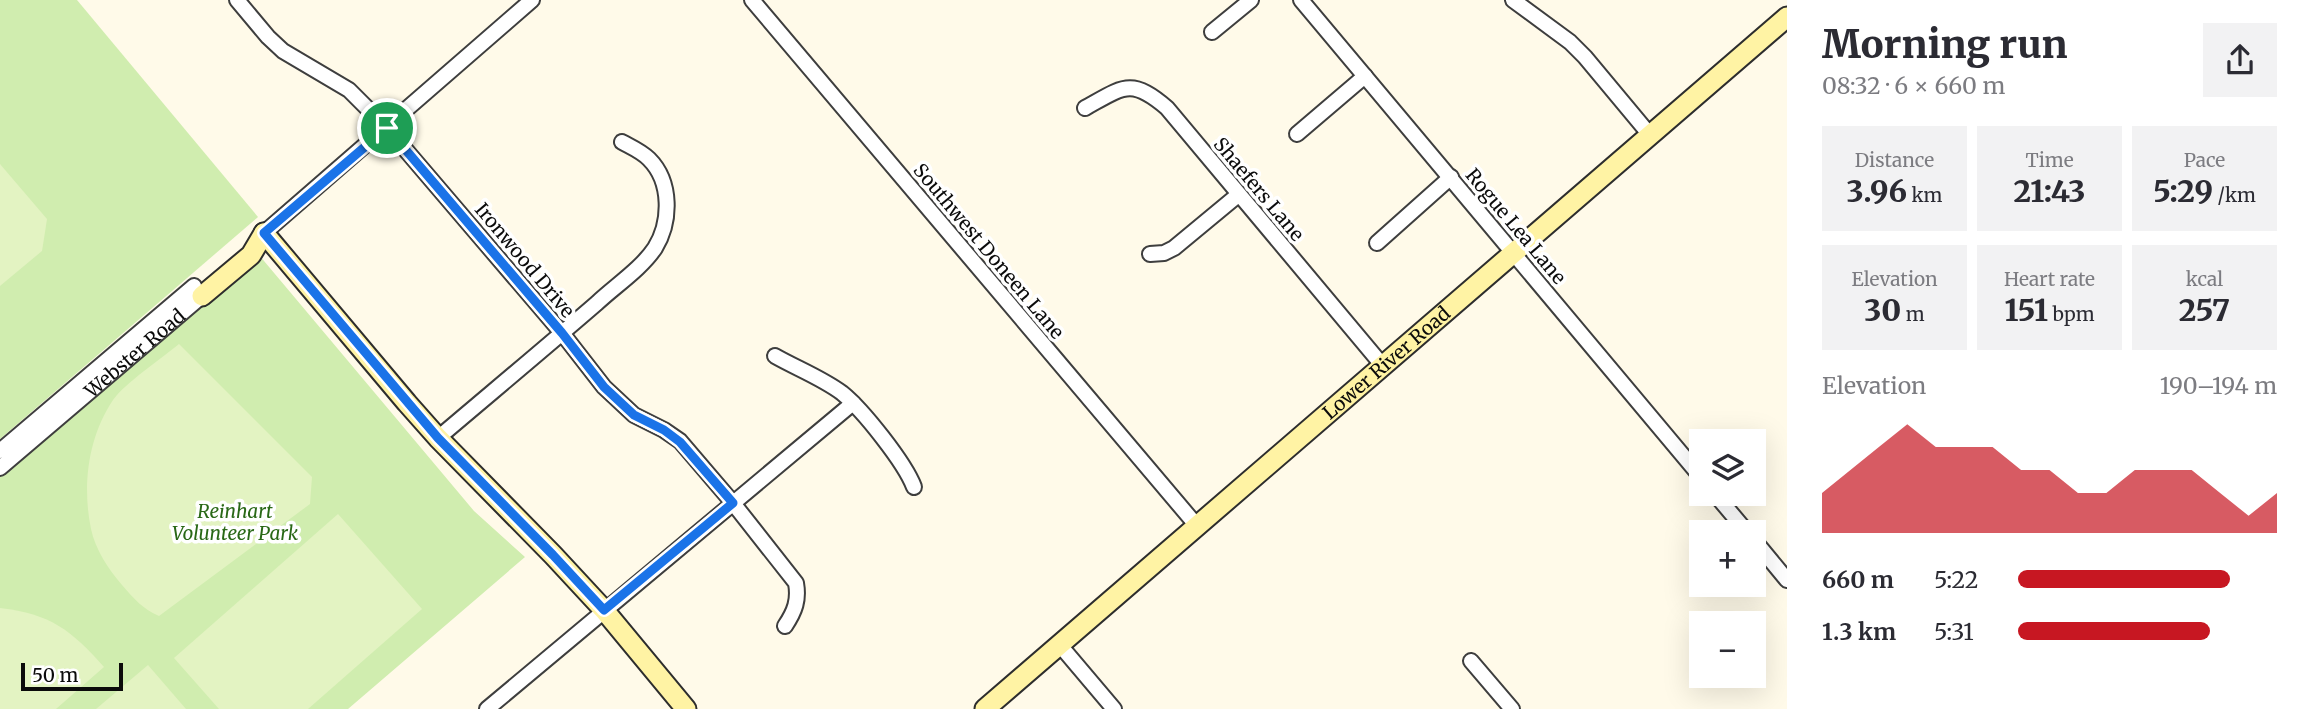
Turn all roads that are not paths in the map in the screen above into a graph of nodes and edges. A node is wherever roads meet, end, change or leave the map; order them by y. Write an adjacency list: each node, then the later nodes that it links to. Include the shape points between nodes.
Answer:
1 (237, 0): 11 (street, Ironwood Drive, via 283,51 349,90)
2 (752, 0): 34 (street, Southwest Doneen Lane)
3 (1251, 0): 8 (street)
4 (1301, 0): 9 (street, Rogue Lea Lane)
5 (1516, 1): 13 (street, via 1585,57)
6 (522, 3): 11 (street, Webster Road)
7 (1787, 17): 13 (street, Lower River Road)
8 (1212, 32)
9 (1365, 76): 12 (street); 15 (street, Rogue Lea Lane)
10 (1085, 108): 16 (street, Shaefers Lane, via 1126,87 1139,88 1167,108)
11 (387, 128): 17 (street, Webster Road); 22 (street, Ironwood Drive)
12 (1297, 134)
13 (1650, 135): 19 (street, Lower River Road)
14 (621, 142): 22 (street, via 650,160 660,175 667,209 663,231 637,267)
15 (1451, 177): 18 (street); 19 (street, Rogue Lea Lane)
16 (1238, 195): 20 (street, via 1174,248); 24 (street, Shaefers Lane)
17 (264, 233): 21 (street, Webster Road, via 251,254); 26 (street)
18 (1377, 243)
19 (1513, 253): 24 (street, Lower River Road); 28 (street, Rogue Lea Lane)
20 (1150, 254)
21 (198, 291): 27 (street, Webster Road); 29 (street, Webster Road)
22 (562, 333): 26 (street); 31 (street, Ironwood Drive, via 623,407 680,442)
23 (775, 356): 25 (street)
24 (1383, 366): 34 (street, Lower River Road)
25 (853, 403): 30 (street, via 899,459); 31 (street)
26 (438, 438): 37 (street)
27 (0, 451)
28 (1689, 463)
29 (0, 468)
30 (915, 487)
31 (733, 503): 37 (street); 38 (street, Ironwood Drive, via 796,583 799,596)
32 (1725, 506): 33 (street)
33 (1737, 520)
34 (1197, 526): 39 (street, Lower River Road)
35 (1766, 555): 36 (street)
36 (1787, 580)
37 (604, 610): 41 (street); 42 (street)
38 (785, 626)
39 (1059, 644): 43 (street, Lower River Road); 44 (street)
40 (1471, 661): 45 (street)
41 (487, 709)
42 (687, 709)
43 (985, 709)
44 (1114, 709)
45 (1512, 709)

